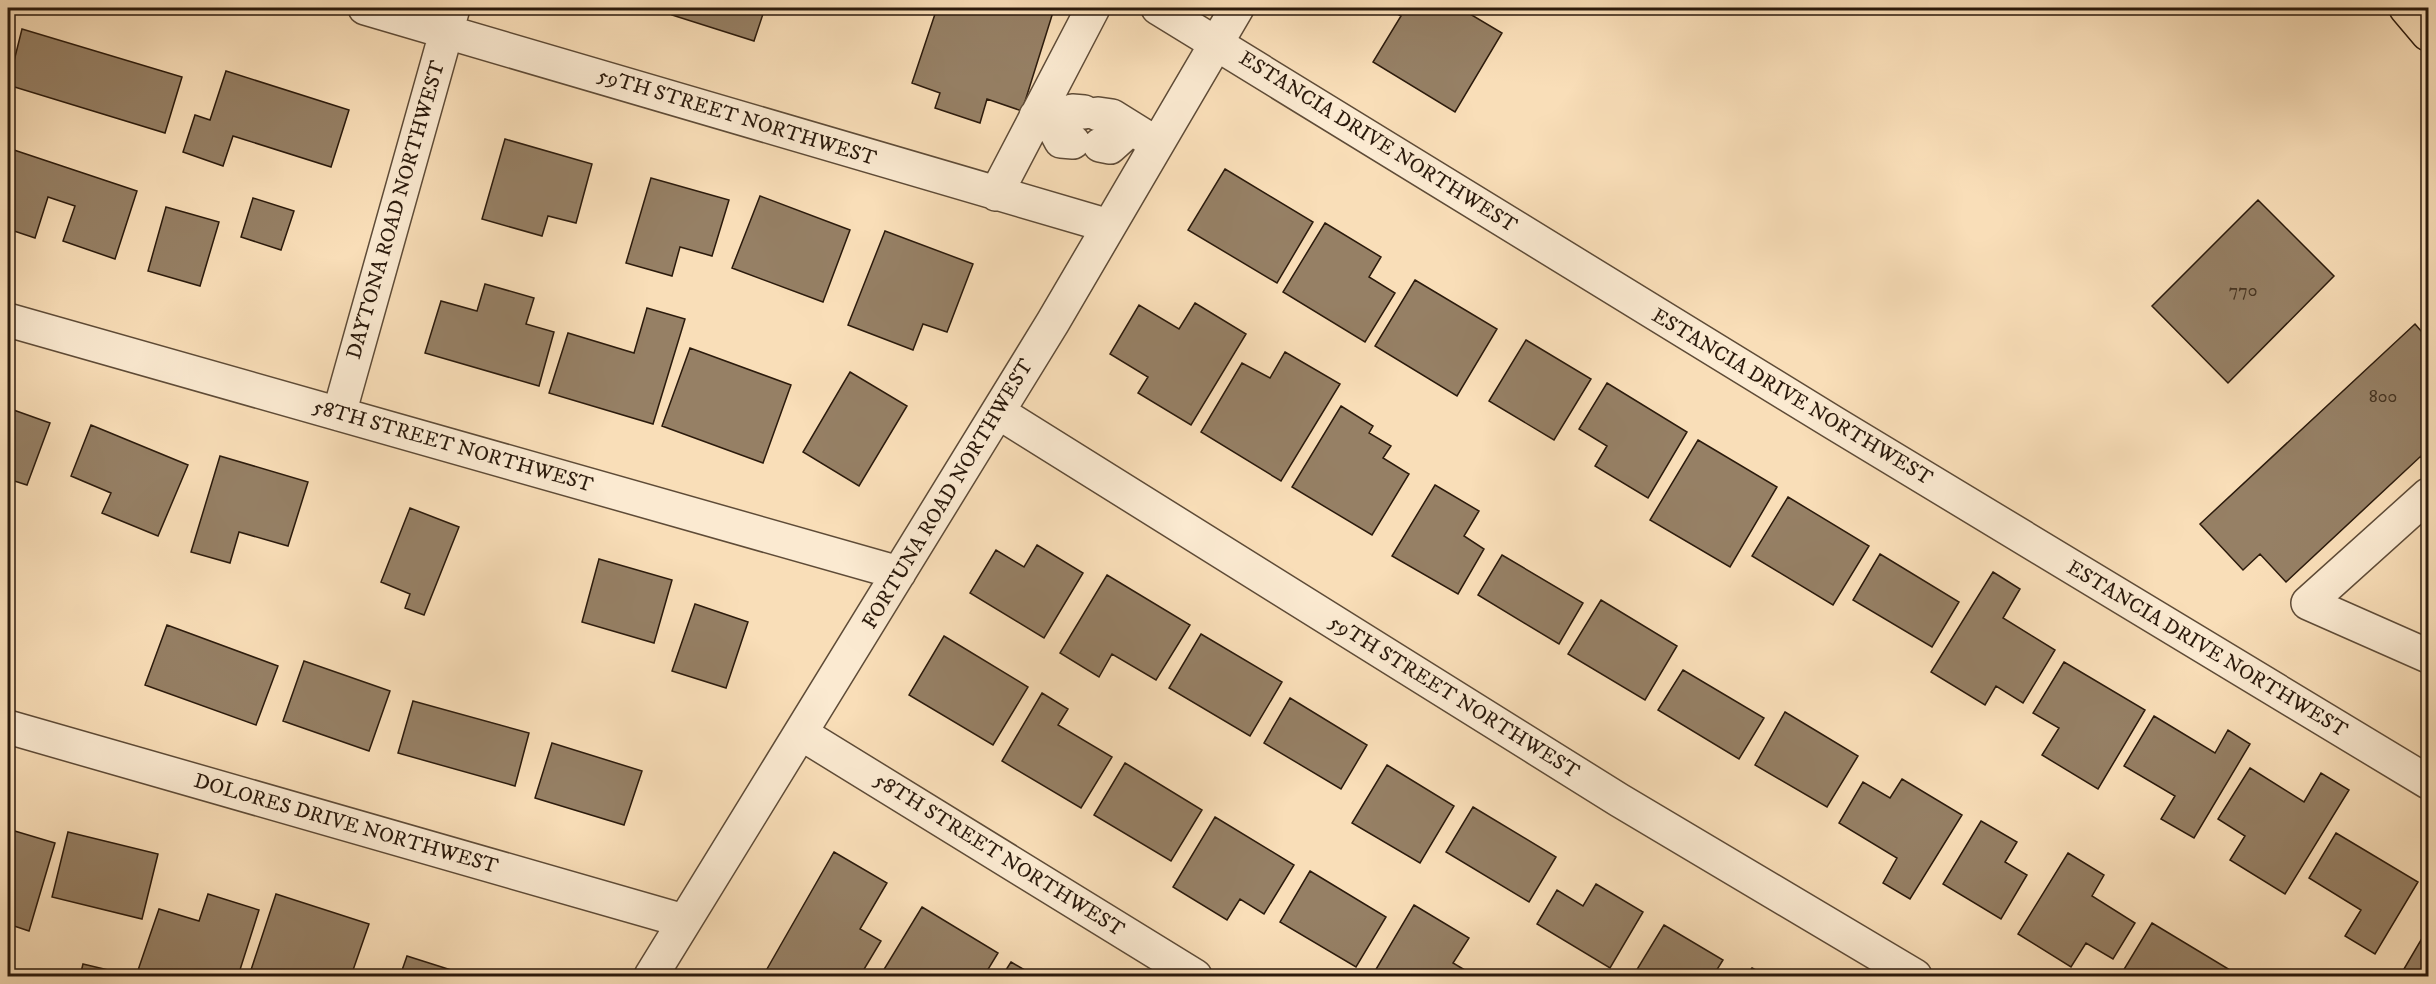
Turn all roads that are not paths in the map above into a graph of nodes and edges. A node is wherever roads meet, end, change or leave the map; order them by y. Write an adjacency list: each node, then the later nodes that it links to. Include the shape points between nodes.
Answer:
1 (365, 8): 6 (street, 59TH STREET NORTHWEST)
2 (1093, 8): 9 (street)
3 (1158, 8): 8 (street, ESTANCIA DRIVE NORTHWEST)
4 (1237, 8): 8 (street, FORTUNA ROAD NORTHWEST)
5 (2406, 8): 7 (main road)
6 (449, 19): 11 (street, 59TH STREET NORTHWEST); 15 (street, DAYTONA ROAD NORTHWEST)
7 (2428, 34)
8 (1216, 42): 10 (street, FORTUNA ROAD NORTHWEST); 21 (street, ESTANCIA DRIVE NORTHWEST, via 1834,423)
9 (1074, 125): 10 (street, via 1112,116); 11 (street)
10 (1143, 137): 12 (street, FORTUNA ROAD NORTHWEST)
11 (996, 194): 12 (street, 59TH STREET NORTHWEST)
12 (1109, 226): 14 (street, FORTUNA ROAD NORTHWEST)
13 (8, 320): 15 (street, 58TH STREET NORTHWEST)
14 (998, 412): 17 (street, FORTUNA ROAD NORTHWEST); 25 (street, 59TH STREET NORTHWEST, via 1619,800)
15 (339, 414): 17 (street, 58TH STREET NORTHWEST)
16 (2428, 495): 18 (street, via 2308,603)
17 (899, 573): 20 (street, FORTUNA ROAD NORTHWEST)
18 (2428, 656)
19 (8, 727): 22 (street, DOLORES DRIVE NORTHWEST)
20 (802, 734): 22 (street, FORTUNA ROAD NORTHWEST); 24 (street, 58TH STREET NORTHWEST)
21 (2428, 782)
22 (684, 921): 23 (street, FORTUNA ROAD NORTHWEST)
23 (651, 976)
24 (1195, 976)
25 (1915, 976)

